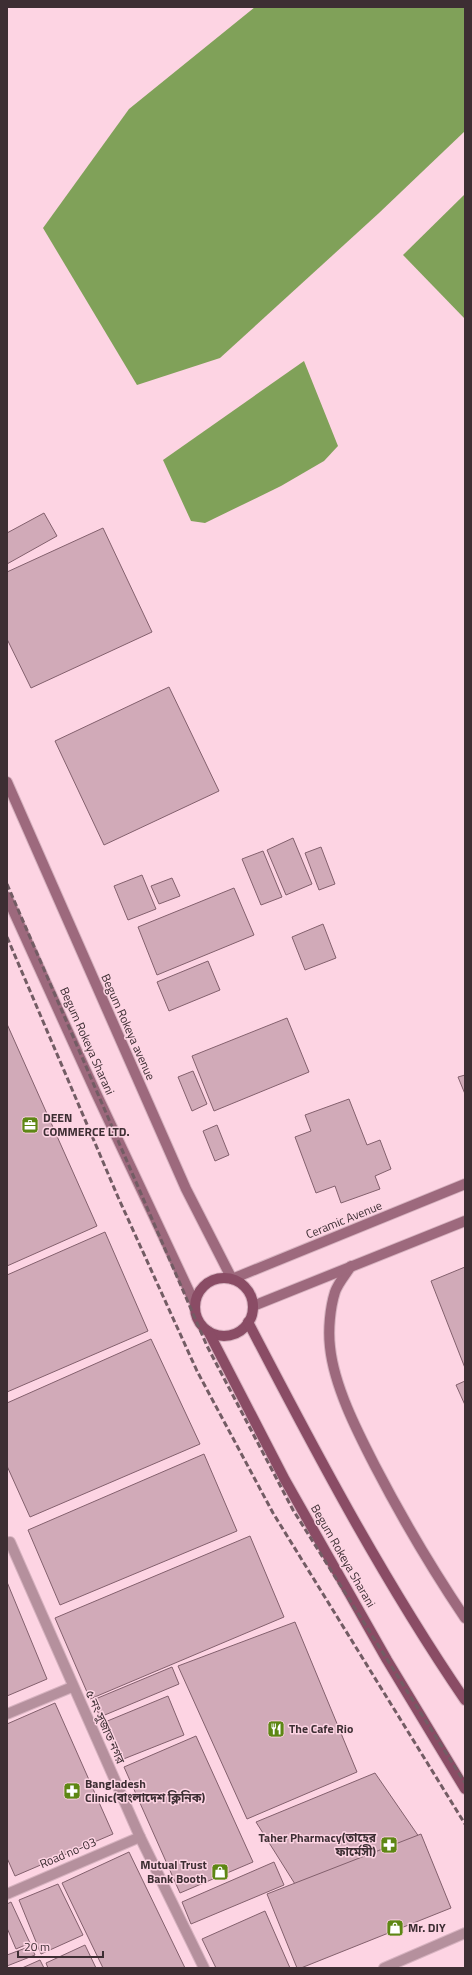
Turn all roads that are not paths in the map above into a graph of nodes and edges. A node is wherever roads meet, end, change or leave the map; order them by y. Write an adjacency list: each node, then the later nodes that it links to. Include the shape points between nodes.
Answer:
1 (7, 782): 6 (main road, Begum Rokeya avenue, via 186,1189)
2 (7, 897): 7 (main road, Begum Rokeya Sharani)
3 (465, 1184): 6 (main road, Ceramic Avenue)
4 (465, 1222): 5 (main road)
5 (351, 1266): 8 (main road); 12 (main road, via 336,1292 330,1317 330,1347 339,1383 355,1428 392,1500 436,1575)
6 (232, 1279): 7 (main road, via 215,1279 208,1283 197,1296); 8 (main road, via 246,1290)
7 (195, 1304): 10 (main road, via 198,1320)
8 (253, 1306): 9 (main road)
9 (248, 1322): 10 (main road, via 235,1334 217,1335); 14 (main road, via 322,1463 377,1560)
10 (208, 1331): 16 (main road, Begum Rokeya Sharani, via 289,1487 387,1660)
11 (7, 1543): 13 (street, ৫ নং সুজাত নগর, via 10,1542)
12 (465, 1618)
13 (72, 1686): 15 (street); 17 (street, ৫ নং সুজাত নগর)
14 (465, 1700)
15 (7, 1714)
16 (465, 1789)
17 (140, 1837): 18 (street, Road no-03); 20 (street, ৫ নং সুজাত নগর)
18 (7, 1894)
19 (465, 1933): 21 (street)
20 (204, 1968)
21 (384, 1968)

